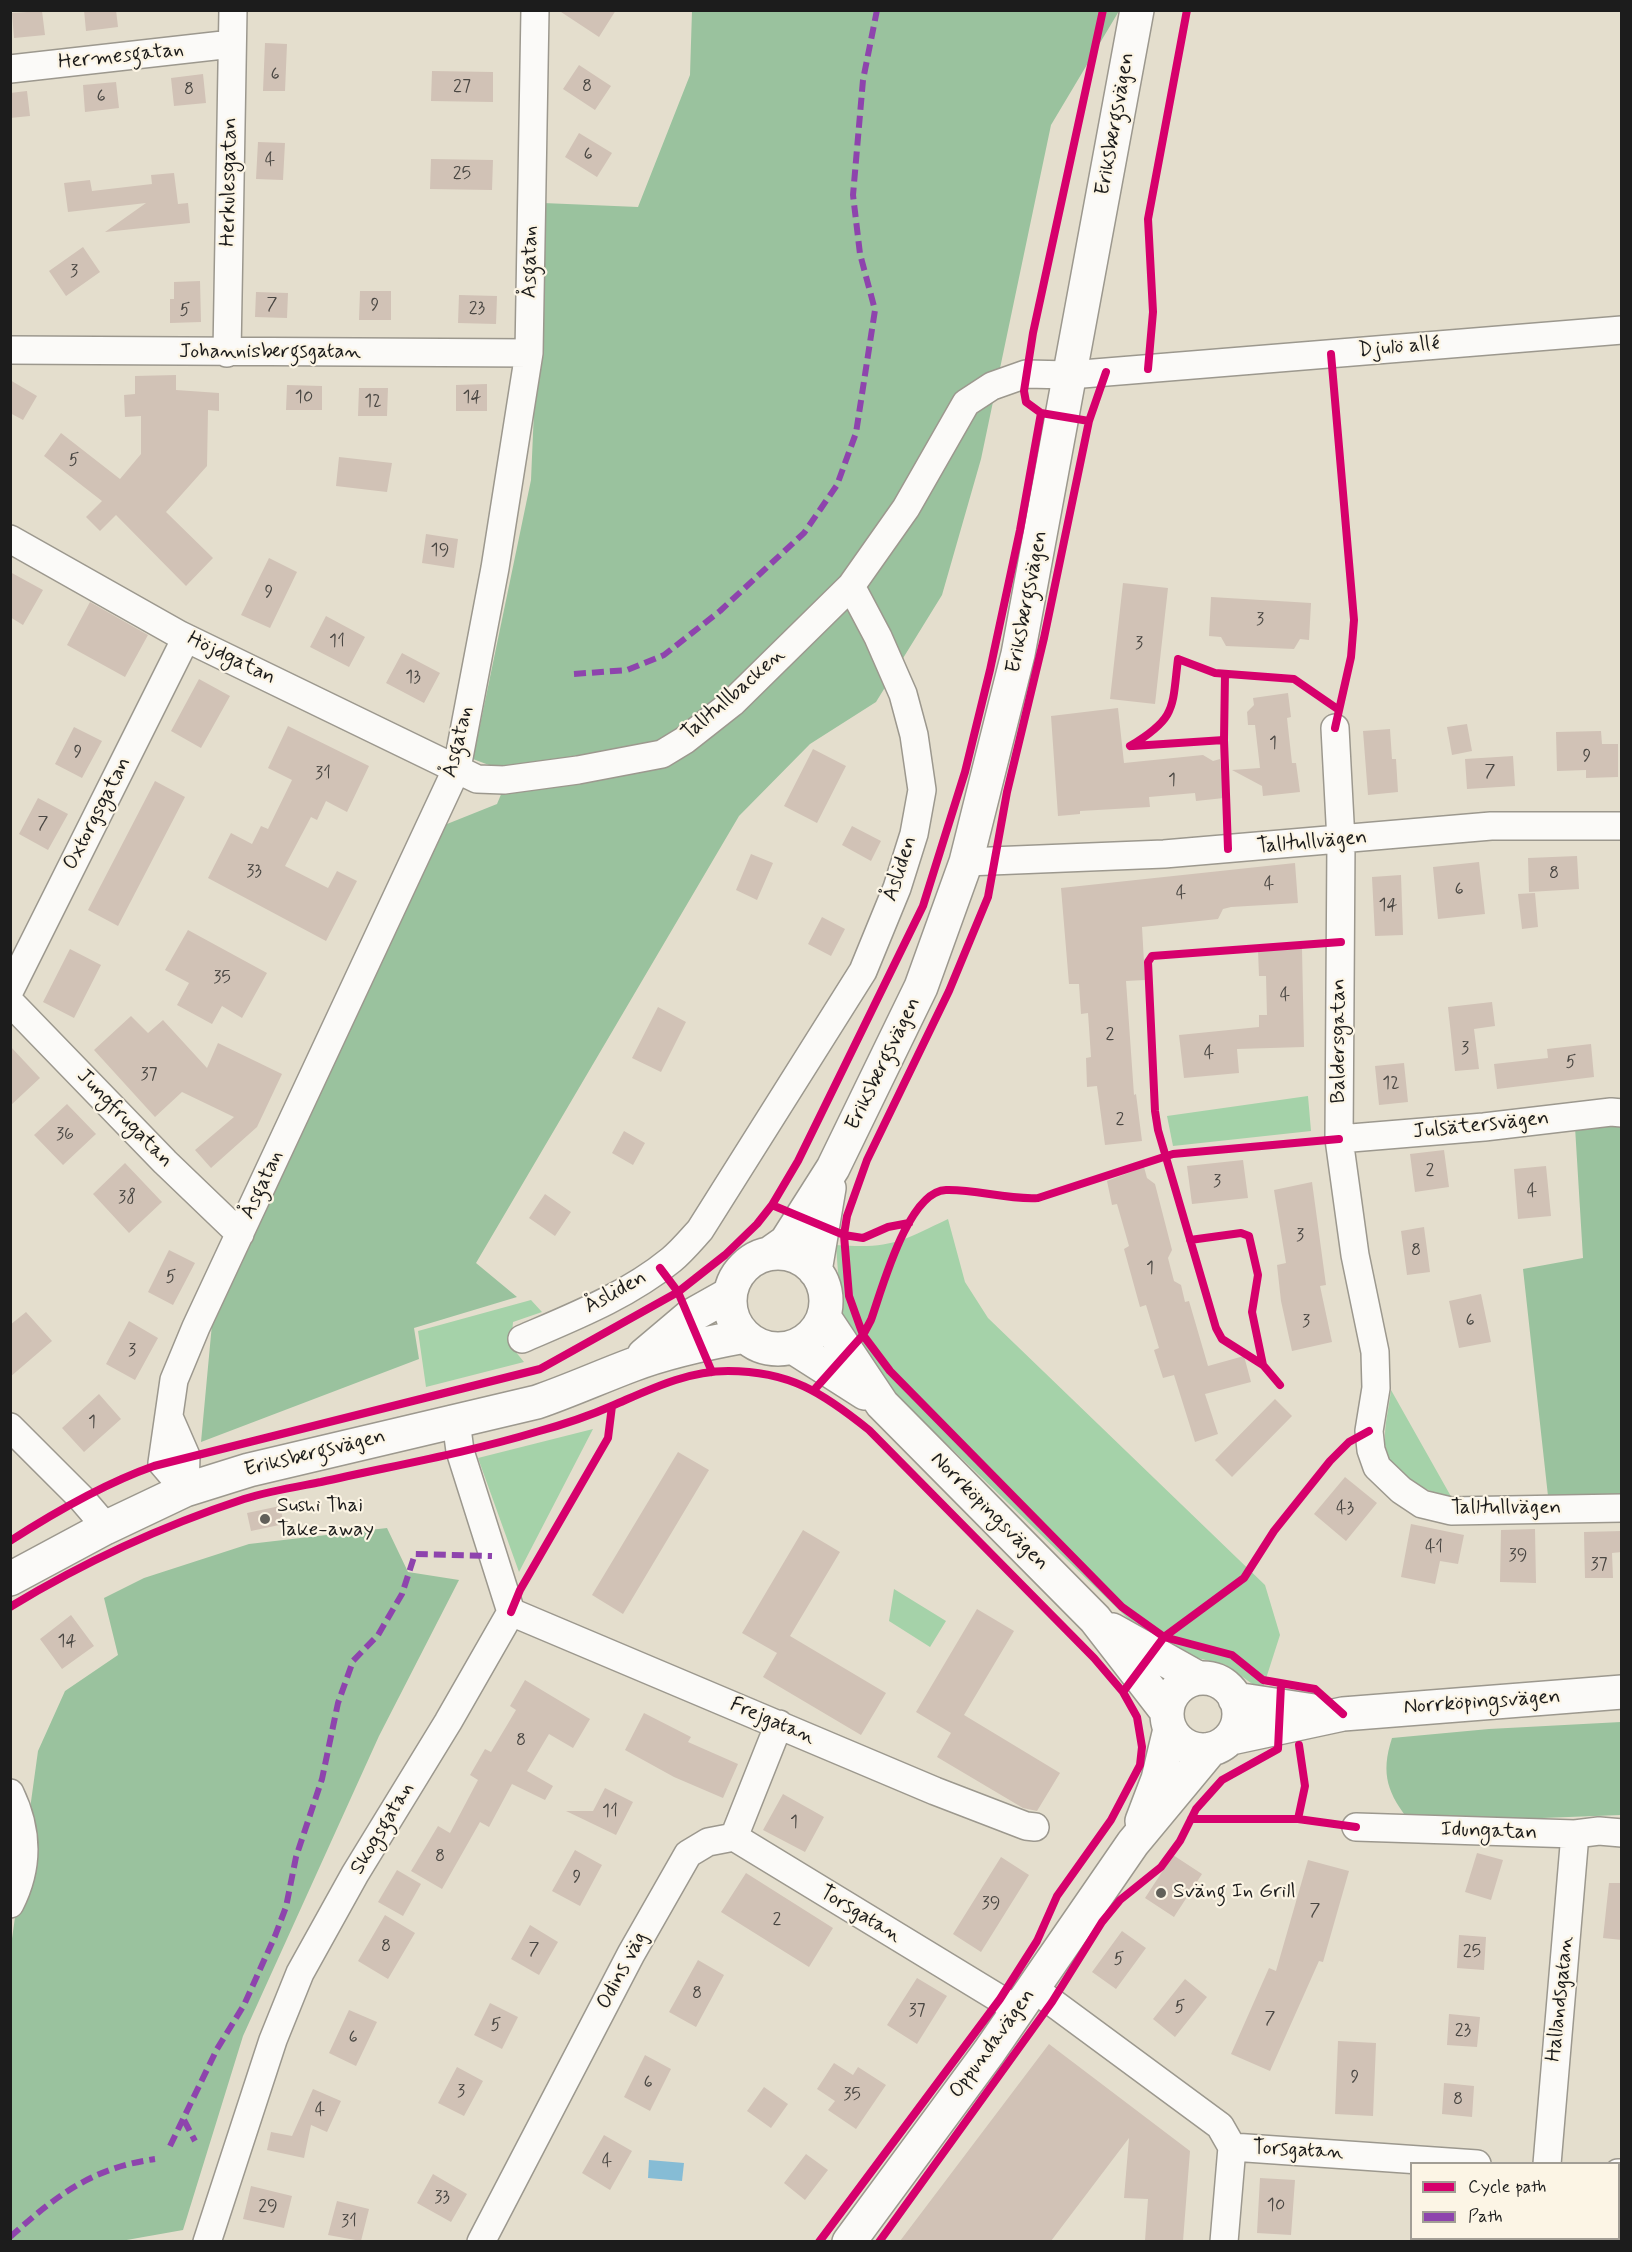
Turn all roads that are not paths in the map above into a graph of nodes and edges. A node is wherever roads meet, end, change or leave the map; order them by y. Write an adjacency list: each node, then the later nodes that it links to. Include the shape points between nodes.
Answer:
1 (233, 10): 4 (street, Herkulesgatan)
2 (535, 10): 9 (street, Åsgatan)
3 (1137, 10): 10 (main road, Eriksbergsvägen)
4 (232, 44): 5 (street, Hermesgatan); 8 (street, Herkulesgatan)
5 (10, 69)
6 (1622, 330): 10 (street, Djulö allé)
7 (10, 350): 8 (street, Johannisbergsgatan)
8 (227, 353): 9 (street, Johannisbergsgatan)
9 (529, 353): 15 (street, Åsgatan)
10 (1070, 375): 12 (street, via 1026,374 992,386 966,403 906,508); 18 (main road, Eriksbergsvägen, via 1016,664)
11 (10, 539): 13 (street, Höjdgatan)
12 (851, 586): 15 (street, Talltullbacken, via 732,703 662,754 504,780 477,779); 30 (street, Åsliden, via 903,694 922,790 914,834 897,888 863,971 700,1230 672,1260 634,1286)
13 (186, 638): 15 (street, Höjdgatan); 19 (street, Oxtorgsgatan)
14 (1335, 728): 17 (street, Baldersgatan)
15 (457, 768): 24 (street, Åsgatan)
16 (1622, 826): 17 (street, Talltullvägen, via 1491,826)
17 (1341, 841): 18 (street, Talltullvägen, via 1164,854); 22 (street, Baldersgatan)
18 (966, 862): 23 (main road, Eriksbergsvägen, via 921,987)
19 (10, 990)
20 (10, 1002): 24 (street, Jungfrugatan)
21 (1622, 1113): 22 (street, Julsätersvägen)
22 (1339, 1139): 32 (street, Baldersgatan, via 1355,1255)
23 (833, 1168): 25 (main road, Eriksbergsvägen, via 786,1242); 26 (main road, Eriksbergsvägen)
24 (240, 1234): 37 (street, Åsgatan, via 178,1372 169,1417 186,1456)
25 (769, 1254): 26 (main road, via 792,1255); 27 (main road, via 748,1263)
26 (815, 1271): 28 (main road, via 825,1294)
27 (730, 1294): 29 (main road, via 733,1319); 33 (main road, Eriksbergsvägen, via 689,1317)
28 (824, 1317): 31 (main road, via 811,1336); 34 (main road, Norrköpingsvägen)
29 (745, 1336): 31 (main road, via 764,1347); 33 (main road, Eriksbergsvägen, via 701,1344)
30 (522, 1339)
31 (794, 1347): 34 (main road, Norrköpingsvägen)
32 (1375, 1352): 38 (street, Talltullvägen, via 1371,1450 1377,1467 1422,1504 1451,1511)
33 (633, 1365): 35 (main road, Eriksbergsvägen, via 537,1402)
34 (882, 1404): 42 (main road, Norrköpingsvägen)
35 (456, 1421): 37 (main road, Eriksbergsvägen, via 249,1470); 41 (street, via 464,1462)
36 (10, 1427): 39 (street)
37 (184, 1490): 39 (main road, Eriksbergsvägen)
38 (1622, 1508)
39 (105, 1527): 40 (main road, Eriksbergsvägen)
40 (10, 1579)
41 (510, 1612): 48 (street, Frejgatan); 62 (street, Skogsgatan, via 300,1973 273,2040)
42 (1095, 1619): 43 (main road, Norrköpingsvägen); 47 (main road, Norrköpingsvägen)
43 (1196, 1677): 45 (main road, via 1218,1681); 47 (main road, via 1174,1690)
44 (1622, 1692): 46 (main road, Norrköpingsvägen)
45 (1235, 1699): 46 (main road, Norrköpingsvägen); 49 (main road, via 1238,1718)
46 (1343, 1714): 49 (main road, Norrköpingsvägen)
47 (1168, 1720): 49 (main road, via 1179,1741 1188,1746); 56 (main road, Oppundavägen, via 1158,1779)
48 (779, 1724): 51 (street, Frejgatan, via 935,1791); 55 (street)
49 (1221, 1744): 56 (main road, Oppundavägen)
50 (10, 1793): 57 (street, via 21,1816 24,1866)
51 (1035, 1827)
52 (1356, 1827): 54 (street, Idungatan)
53 (1622, 1833): 54 (street, Idungatan)
54 (1575, 1834): 61 (street, Hallandsgatan)
55 (734, 1837): 58 (street, Torsgatan); 63 (street, Odins väg, via 708,1842 688,1854 631,1954)
56 (1133, 1843): 58 (main road, Oppundavägen)
57 (10, 1904)
58 (1026, 1999): 59 (street, Torsgatan, via 1220,2126); 64 (main road, Oppundavägen)
59 (1232, 2147): 60 (street, Torsgatan); 65 (street)
60 (1462, 2162)
61 (1547, 2162)
62 (207, 2241)
63 (481, 2241)
64 (849, 2241)
65 (1224, 2241)

